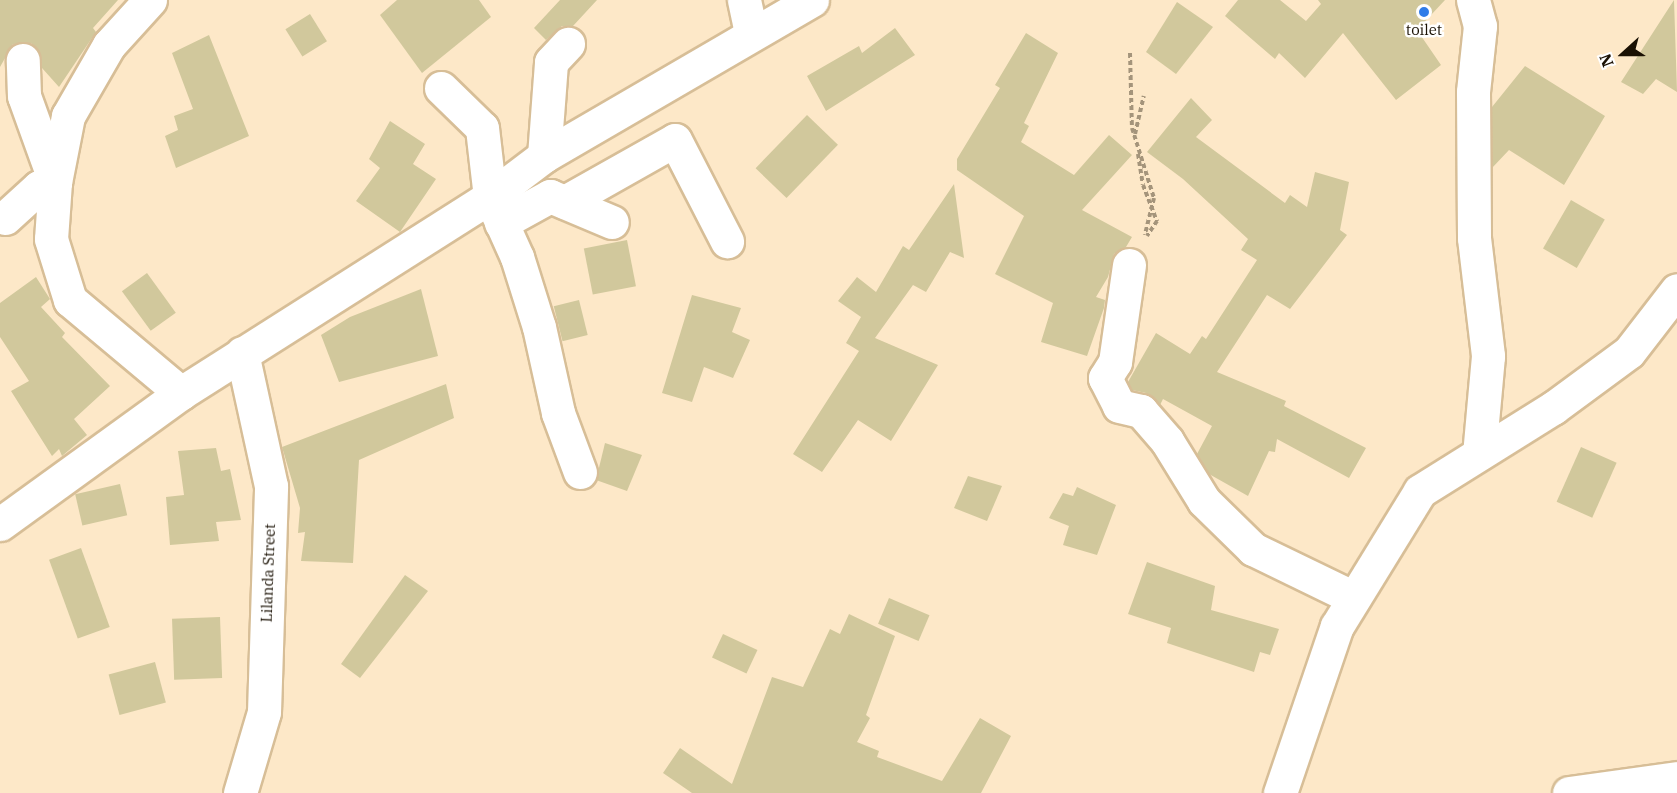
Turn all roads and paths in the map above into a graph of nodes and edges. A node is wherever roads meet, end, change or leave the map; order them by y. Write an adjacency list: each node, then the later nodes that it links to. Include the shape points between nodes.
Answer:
1 (150, 0): 12 (street, via 109,45 68,116)
2 (744, 0): 5 (street)
3 (812, 0): 5 (street)
4 (1473, 0): 22 (street, via 1480,26 1473,92 1474,238 1488,356)
5 (752, 33): 11 (street)
6 (568, 44): 11 (street, via 551,62)
7 (1130, 53): 18 (path, via 1132,128 1154,198)
8 (23, 60): 12 (street, via 24,96)
9 (441, 88): 14 (street, via 482,128)
10 (1144, 96): 18 (path, via 1135,133 1143,185 1157,221)
11 (544, 156): 14 (street)
12 (55, 182): 15 (street, via 39,187); 21 (street, via 51,239 70,300)
13 (565, 202): 14 (street, via 550,196); 16 (street); 17 (street, via 675,140)
14 (496, 210): 20 (street); 23 (street, via 539,327 558,413)
15 (4, 218)
16 (612, 222)
17 (727, 241)
18 (1137, 252): 25 (street, via 1115,362 1105,378 1119,406 1141,411 1167,441 1204,501 1253,549)
19 (1677, 290): 22 (street, via 1629,352 1553,408)
20 (242, 353): 21 (street); 27 (street, Lilanda Street, via 271,486 264,712)
21 (181, 393): 24 (street)
22 (1479, 454): 25 (street, via 1420,491)
23 (580, 472)
24 (0, 524)
25 (1354, 598): 28 (street, via 1337,626)
26 (1671, 784): 29 (street)
27 (240, 793)
28 (1280, 793)
29 (1569, 793)

